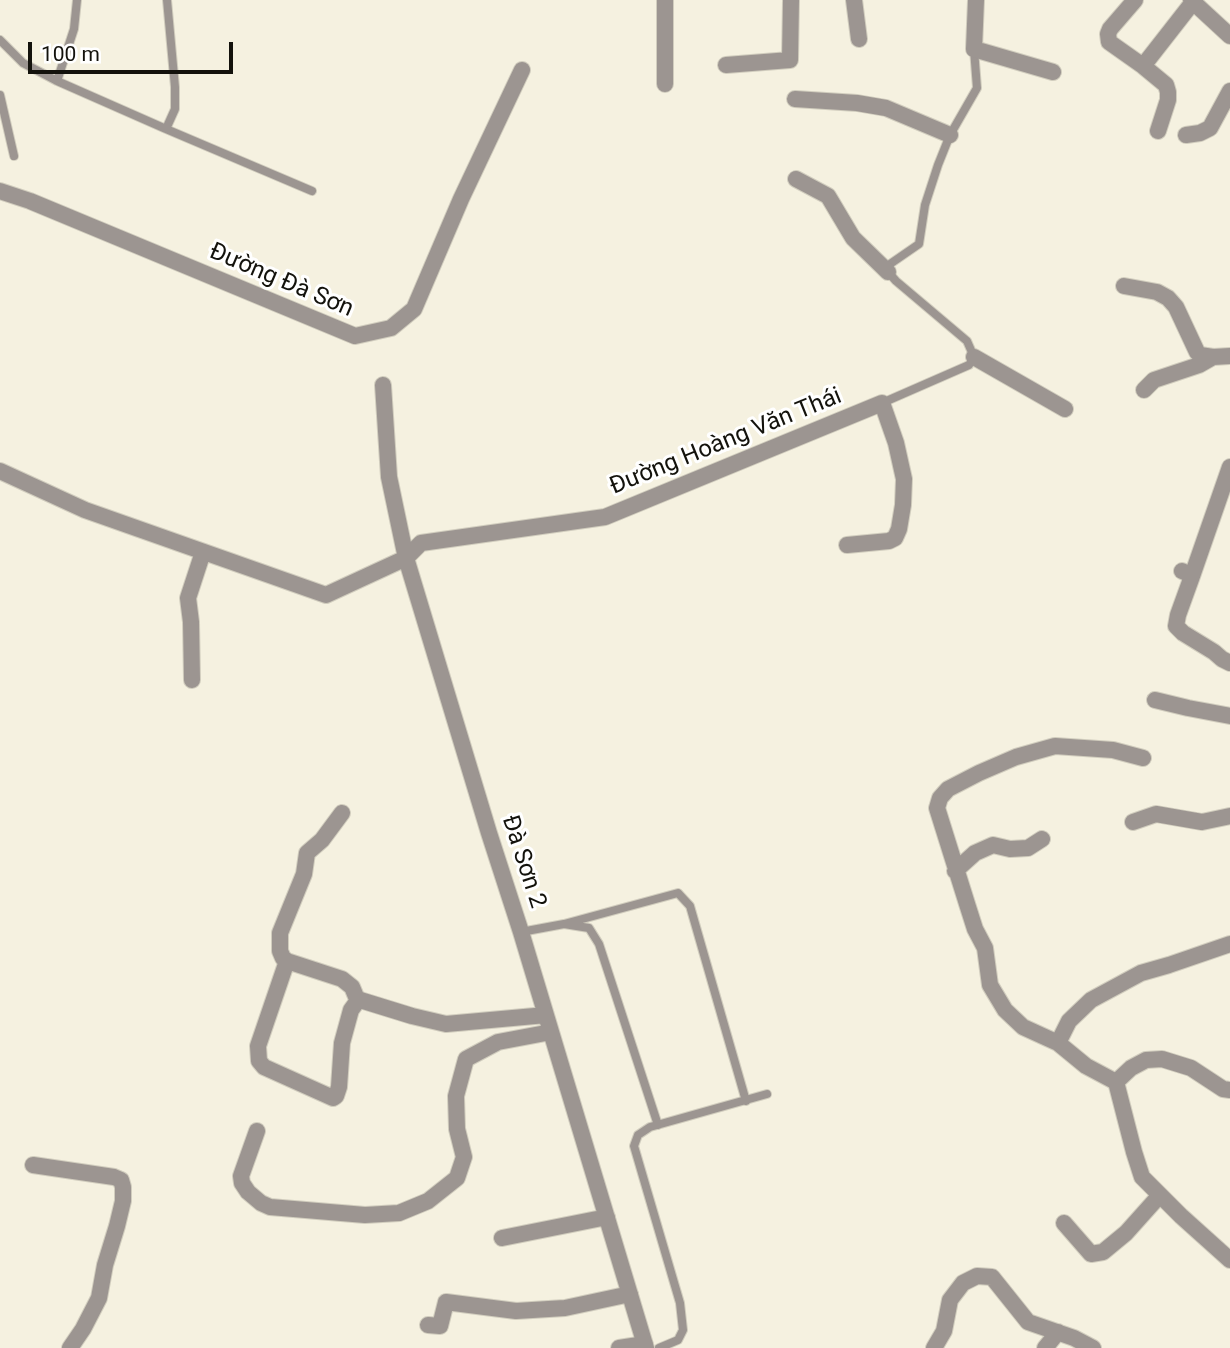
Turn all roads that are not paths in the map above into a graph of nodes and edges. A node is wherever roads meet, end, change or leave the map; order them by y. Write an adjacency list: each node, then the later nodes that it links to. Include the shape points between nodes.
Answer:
1 (78, 0): 17 (lane)
2 (167, 0): 22 (lane, via 175,109)
3 (666, 0): 18 (street)
4 (791, 0): 13 (street, via 790,60)
5 (854, 0): 10 (street)
6 (976, 0): 12 (street)
7 (1135, 0): 14 (street, via 1110,29 1108,42)
8 (1192, 1): 9 (street); 14 (street)
9 (1230, 36)
10 (859, 39)
11 (0, 40): 17 (lane, via 23,63)
12 (974, 50): 16 (street); 24 (lane, via 977,88)
13 (726, 65)
14 (1143, 66): 23 (street, via 1168,92)
15 (522, 70): 28 (street, Đường Đà Sơn, via 414,309 391,328 379,331 355,336)
16 (1053, 72)
17 (57, 81): 22 (lane)
18 (665, 84)
19 (1230, 91): 25 (street, via 1210,128)
20 (0, 95): 26 (lane)
21 (795, 99): 24 (street, via 886,108)
22 (166, 129): 29 (lane)
23 (1158, 131)
24 (950, 135): 30 (lane, via 925,205 919,244 890,264)
25 (1186, 135)
26 (14, 156)
27 (796, 179): 30 (street, via 828,196 853,238)
28 (0, 191)
29 (312, 191)
30 (888, 272): 33 (lane, via 967,341)
31 (1124, 286): 32 (street, via 1168,298 1197,352)
32 (1222, 356): 35 (street, via 1154,380)
33 (974, 357): 36 (lane, via 969,365); 37 (street)
34 (383, 385): 43 (street, Đà Sơn 2, via 389,477)
35 (1144, 390)
36 (882, 403): 41 (street, via 904,479 899,530 889,541); 43 (street, Đường Hoàng Văn Thái, via 605,517 421,543)
37 (1065, 409)
38 (1230, 467): 40 (street)
39 (0, 471): 42 (street, via 85,510)
40 (1225, 495): 44 (street, via 1186,575 1176,626)
41 (847, 545)
42 (203, 551): 43 (street, via 326,595); 45 (street, via 188,598)
43 (406, 558): 55 (street, Đà Sơn 2)
44 (1230, 663)
45 (192, 680)
46 (1155, 700): 47 (street)
47 (1230, 716)
48 (1143, 758): 53 (street, via 1104,749 1055,746 1016,757 948,789 937,808)
49 (342, 813): 57 (street, via 307,853 304,874 280,933 280,951)
50 (1230, 816): 51 (street, via 1202,822 1156,814)
51 (1133, 822)
52 (1042, 839): 53 (street, via 1028,848 993,845 975,853)
53 (955, 871): 61 (street, via 985,948 990,985 1005,1010 1023,1027)
54 (564, 924): 55 (lane); 65 (lane, via 678,893 690,906); 66 (lane, via 589,928 599,944)
55 (521, 932): 59 (street, Đà Sơn 2)
56 (1230, 944): 61 (street, via 1142,973 1091,1000 1069,1021)
57 (287, 961): 58 (street, via 342,979); 58 (street, via 258,1046 264,1067 337,1096 342,1043)
58 (359, 999): 59 (street, via 446,1024)
59 (546, 1015): 60 (street, Đà Sơn 2)
60 (551, 1032): 67 (street, via 498,1042 466,1059 456,1096 464,1157 457,1178 428,1201 400,1213 365,1215 261,1203 242,1183); 70 (street, Đà Sơn 2)
61 (1058, 1043): 62 (street)
62 (1116, 1082): 63 (street, via 1146,1060 1162,1059 1191,1068); 69 (street, via 1142,1177)
63 (1230, 1090)
64 (767, 1094): 65 (lane)
65 (746, 1101): 66 (lane)
66 (658, 1125): 77 (lane, via 638,1135 634,1146 680,1303 683,1330 678,1339)
67 (257, 1131)
68 (33, 1165): 78 (street, via 114,1177 123,1187 99,1297)
69 (1160, 1195): 71 (street, via 1103,1252 1091,1254); 73 (street)
70 (607, 1217): 72 (street); 74 (street, Đà Sơn 2)
71 (1064, 1223)
72 (502, 1238)
73 (1230, 1260)
74 (630, 1294): 75 (street, via 565,1308 516,1311 446,1302 440,1326); 77 (street, Đà Sơn 2)
75 (428, 1325)
76 (1058, 1332): 80 (street, via 1028,1322 992,1277 977,1276 963,1283 950,1300 944,1331); 81 (street); 82 (street)
77 (650, 1347): 79 (street)
78 (70, 1348)
79 (619, 1348)
80 (934, 1348)
81 (1045, 1348)
82 (1093, 1348)

